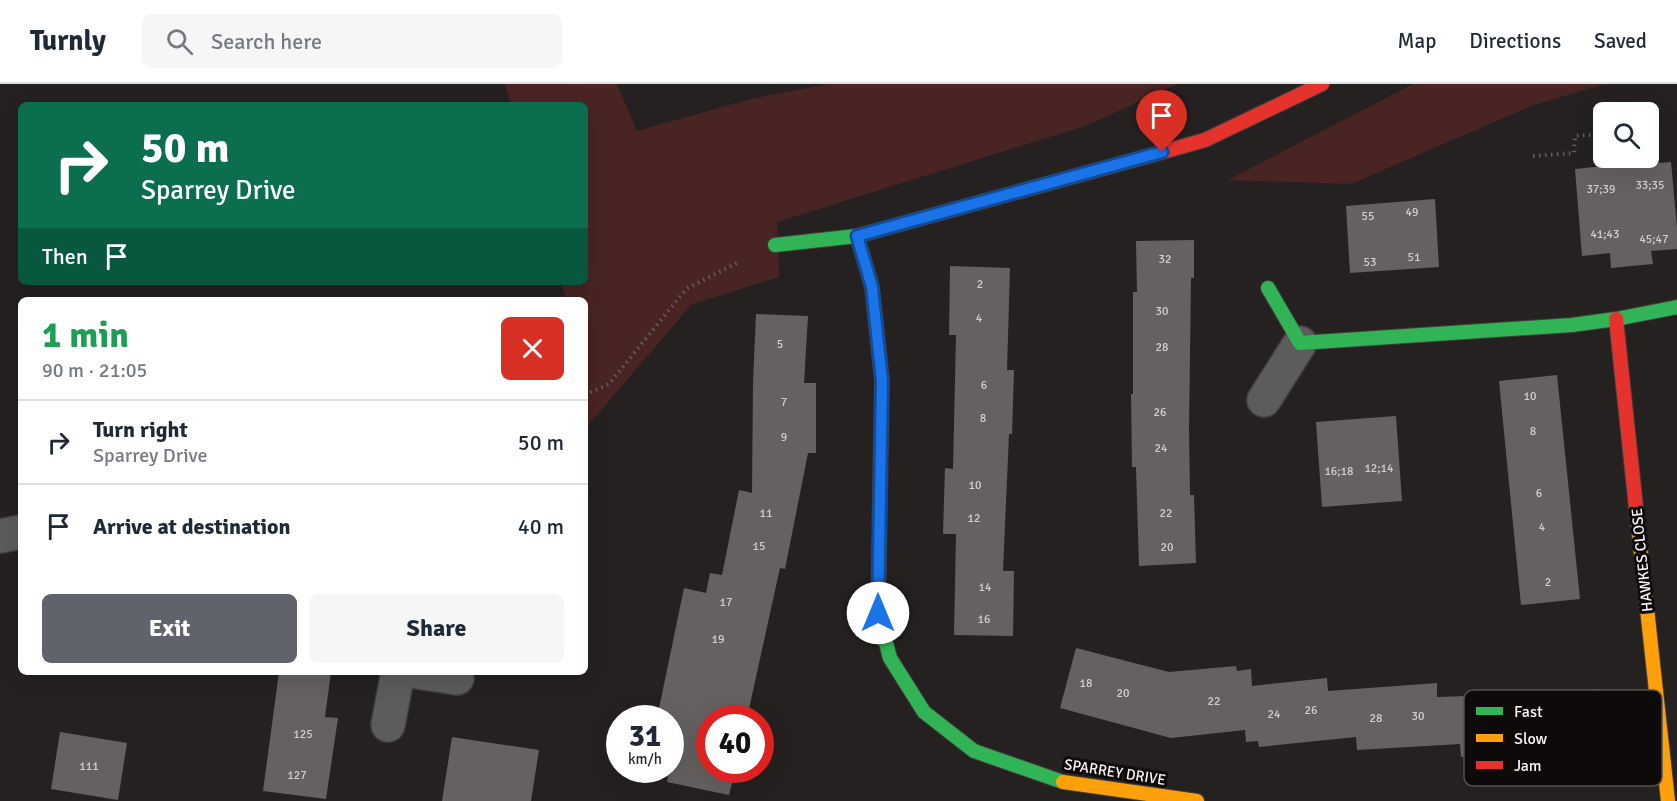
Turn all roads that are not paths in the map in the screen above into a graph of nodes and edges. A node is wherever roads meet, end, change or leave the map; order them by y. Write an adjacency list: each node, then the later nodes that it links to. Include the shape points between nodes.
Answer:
1 (1322, 84): 2 (street, via 1205,140)
2 (857, 236): 3 (street); 17 (street, SPARREY DRIVE, via 872,287 882,381 878,613 890,658 924,712 974,751 1059,781)
3 (776, 245)
4 (1268, 288): 7 (street)
5 (1677, 307): 6 (street)
6 (1616, 319): 7 (street); 14 (street, HAWKES CLOSE)
7 (1300, 344): 8 (street)
8 (1264, 400)
9 (18, 533): 10 (street)
10 (0, 536)
11 (398, 675): 15 (street)
12 (437, 675): 13 (street)
13 (457, 678)
14 (1656, 690)
15 (388, 725)
16 (1662, 745): 18 (street, HAWKES CLOSE)
17 (1197, 801)
18 (1668, 801)

